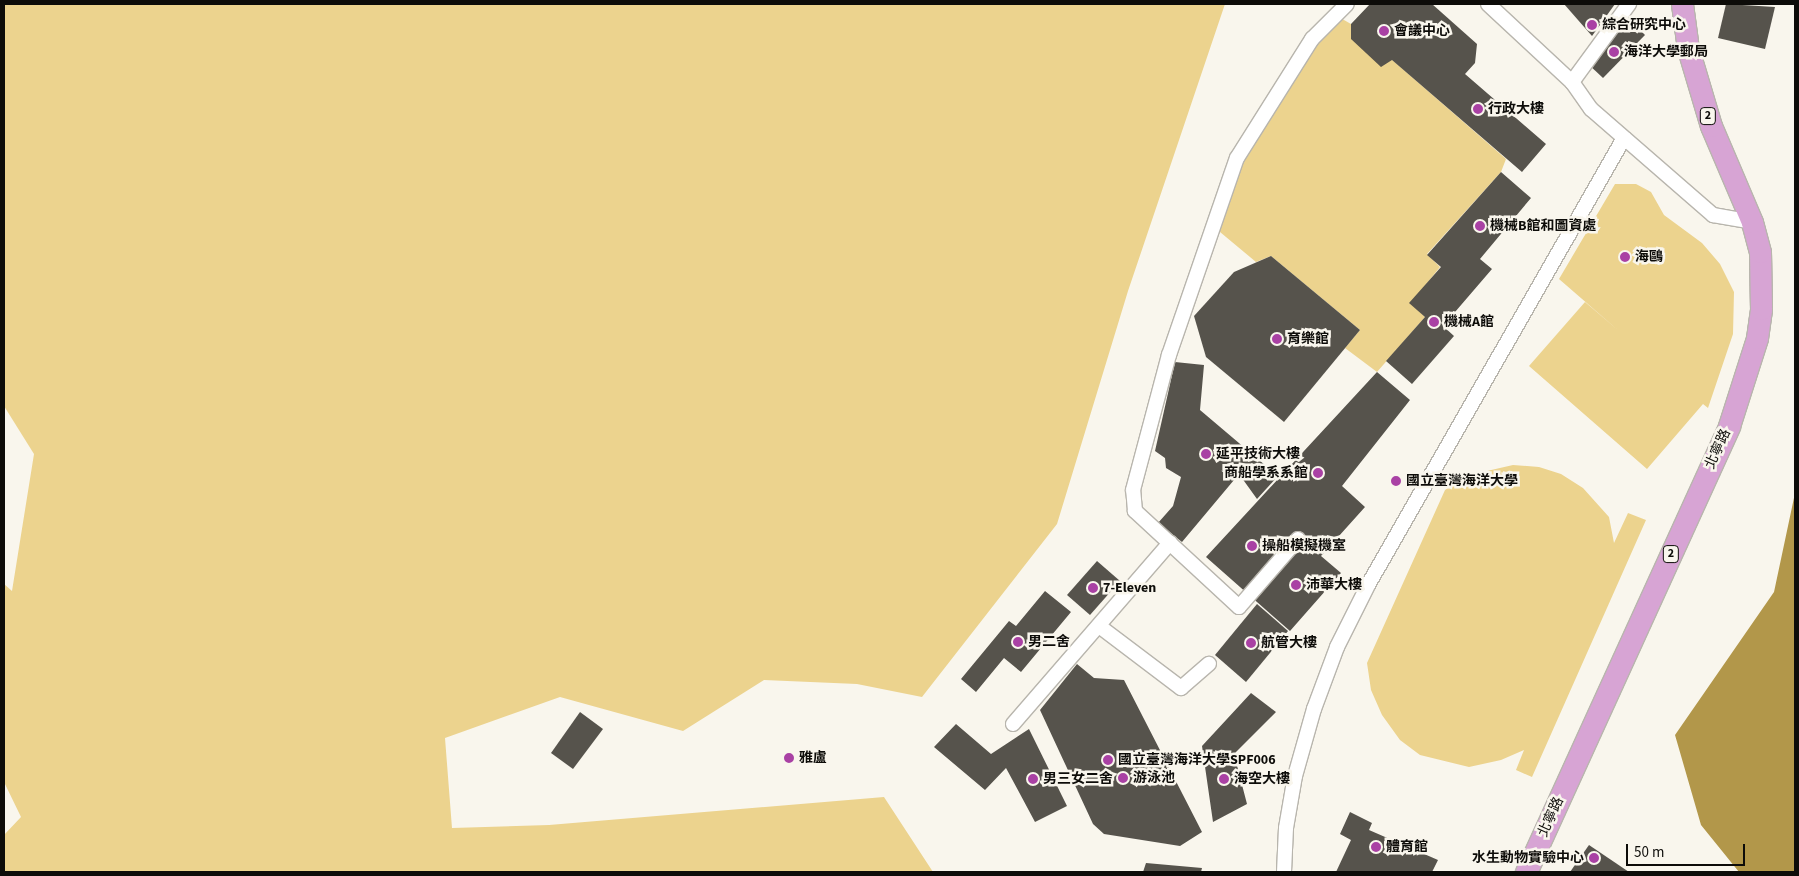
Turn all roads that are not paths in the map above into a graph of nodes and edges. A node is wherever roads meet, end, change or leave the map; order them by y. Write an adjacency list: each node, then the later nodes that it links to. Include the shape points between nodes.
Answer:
1 (1347, 4): 9 (street, via 1312,39 1237,158 1169,355 1133,490 1135,510)
2 (1488, 4): 5 (street)
3 (1629, 4): 5 (street)
4 (1682, 4): 7 (main road, 北寧路 / 2, via 1688,49 1712,126)
5 (1572, 82): 6 (street, via 1591,109)
6 (1624, 138): 7 (street, via 1713,215); 13 (street, via 1368,585 1337,647 1295,776)
7 (1752, 222): 14 (main road, 北寧路 / 2, via 1762,269 1761,309 1757,338 1729,426)
8 (1298, 539): 9 (street, via 1239,607)
9 (1170, 543): 10 (street)
10 (1099, 626): 11 (street, via 1181,688); 12 (street)
11 (1209, 664)
12 (1013, 724)
13 (1284, 869)
14 (1526, 872)

